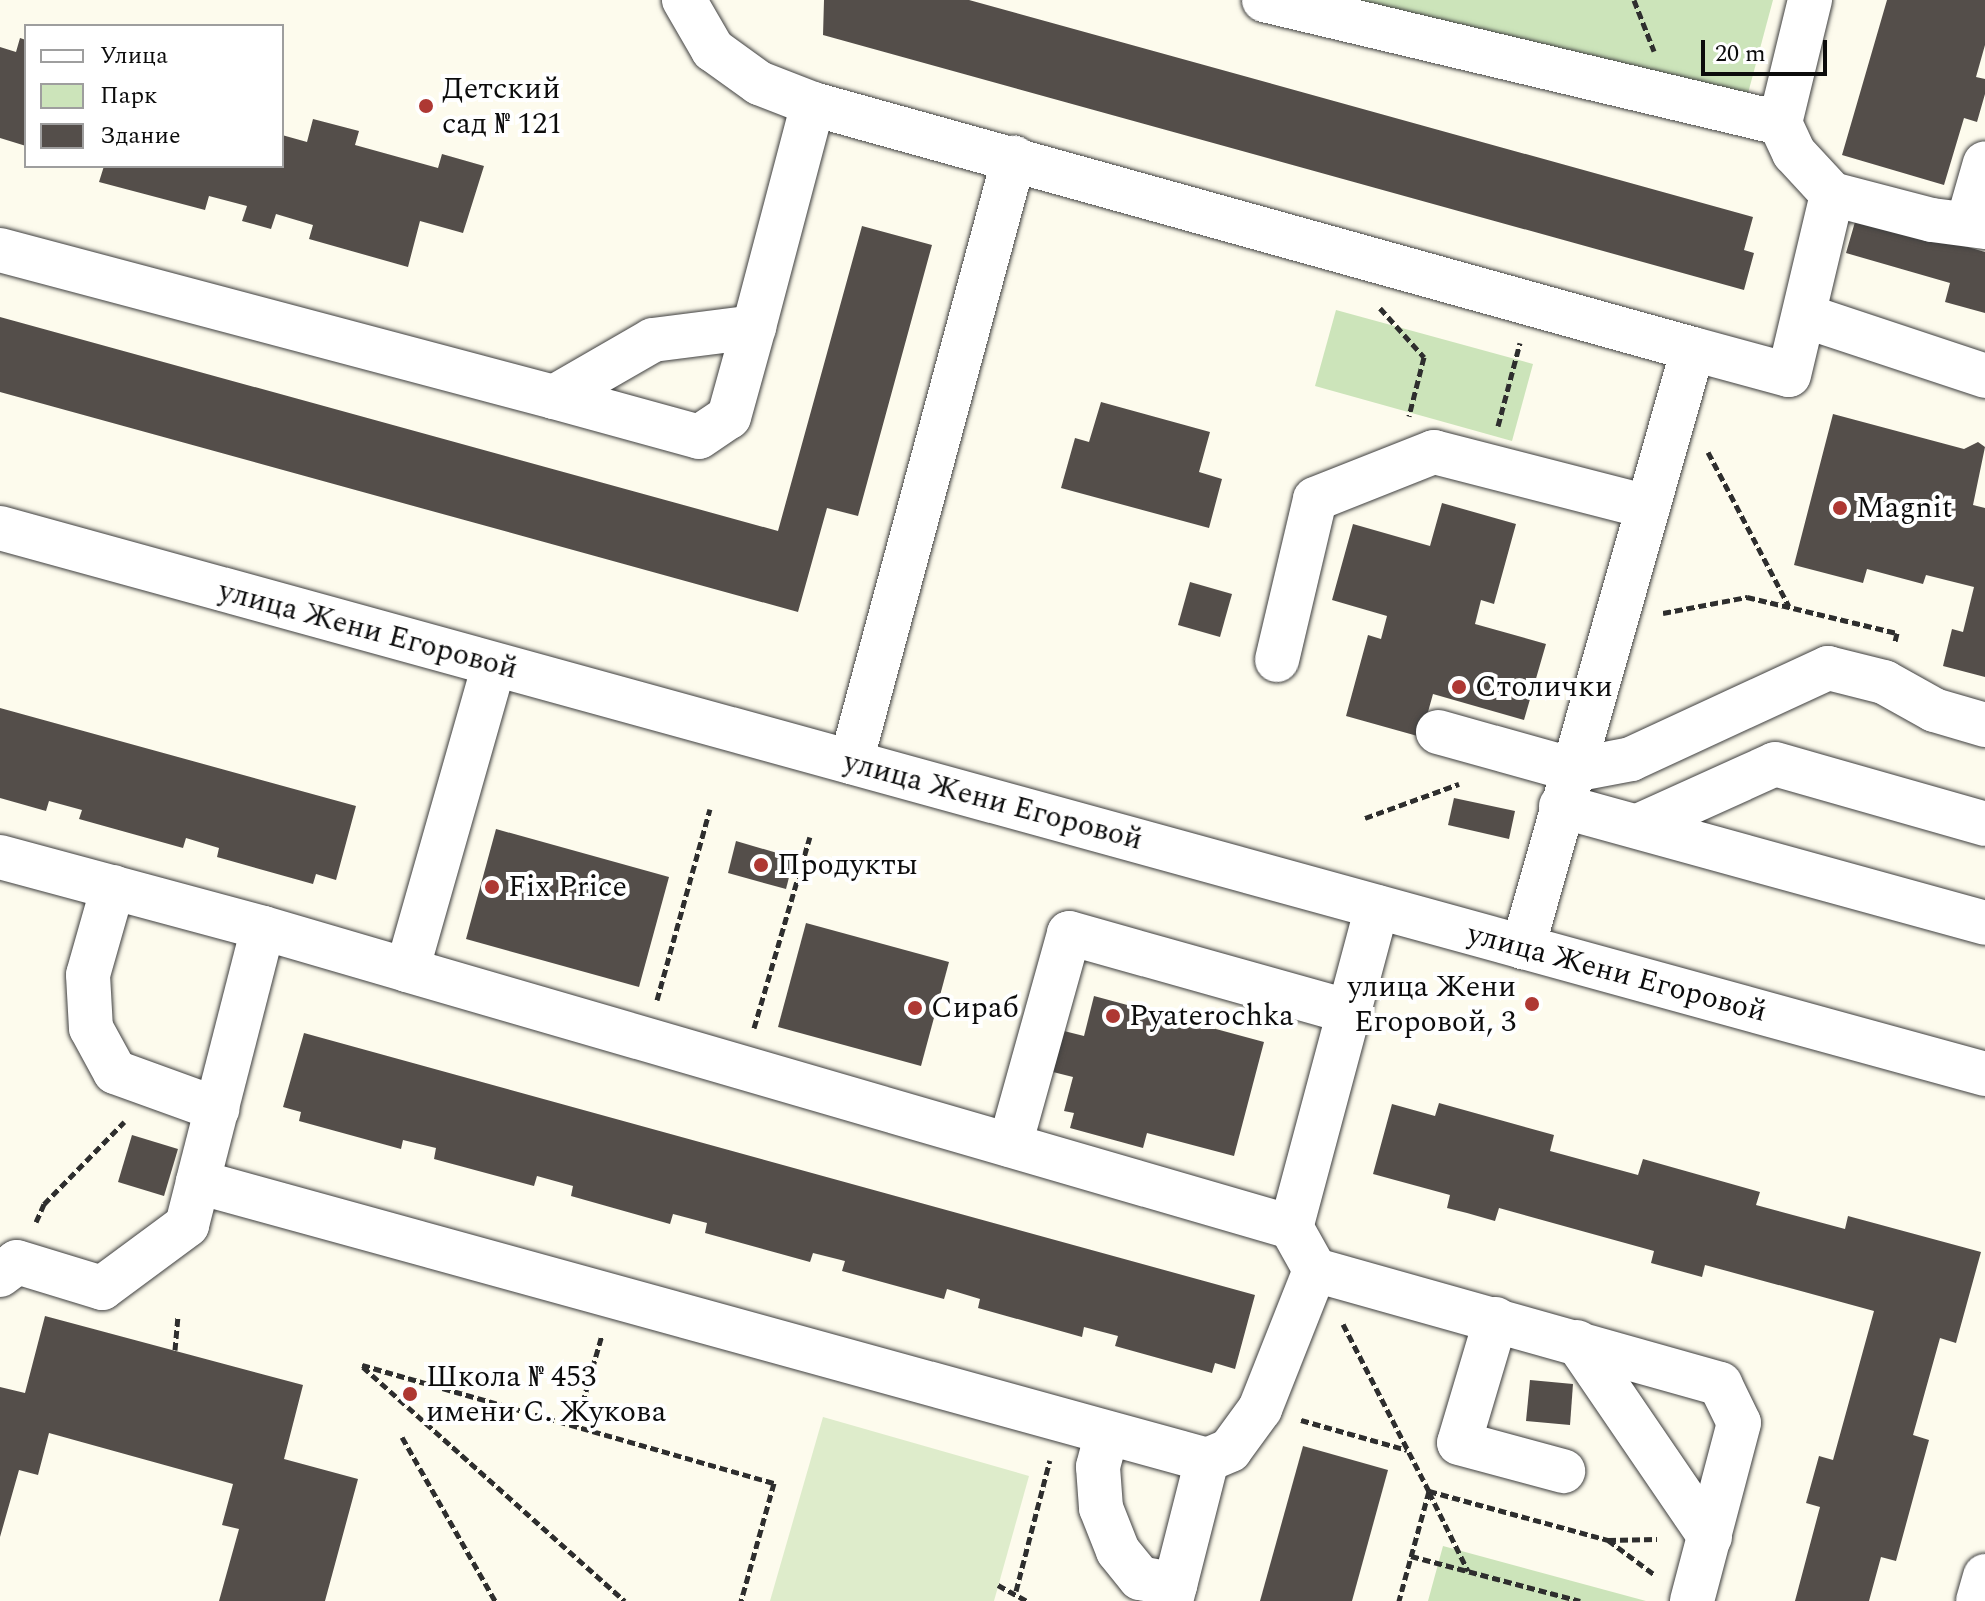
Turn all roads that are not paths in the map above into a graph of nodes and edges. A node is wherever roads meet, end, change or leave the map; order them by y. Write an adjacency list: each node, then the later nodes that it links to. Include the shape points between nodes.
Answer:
1 (684, 0): 4 (street, via 713,50 759,83)
2 (1264, 0): 5 (street)
3 (1810, 0): 5 (street)
4 (813, 104): 6 (street); 12 (street)
5 (1780, 123): 8 (street, via 1794,153)
6 (1014, 158): 13 (street); 22 (street)
7 (1985, 163): 9 (street)
8 (1832, 194): 9 (street, via 1932,220); 11 (street)
9 (1976, 224)
10 (0, 250): 15 (street)
11 (1805, 316): 13 (street, via 1789,375); 14 (street)
12 (754, 327): 15 (street, via 653,340); 15 (street, via 729,417 699,437)
13 (1693, 349): 16 (street)
14 (1985, 376)
15 (554, 397)
16 (1648, 507): 18 (street, via 1434,452 1315,499); 23 (street)
17 (0, 528): 19 (street, улица Жени Егоровой)
18 (1277, 660)
19 (494, 665): 22 (street, улица Жени Егоровой); 32 (street)
20 (1985, 725): 23 (street, via 1934,710 1884,682 1828,668)
21 (1438, 732): 23 (street)
22 (851, 762): 28 (street, улица Жени Егоровой)
23 (1567, 788): 25 (street); 31 (street)
24 (1985, 824): 25 (street, via 1775,764)
25 (1638, 826): 29 (street)
26 (0, 857): 27 (street)
27 (113, 887): 30 (street); 35 (street, via 88,975 91,1028 115,1072)
28 (1377, 907): 31 (street, улица Жени Егоровой); 33 (street)
29 (1985, 923)
30 (263, 928): 32 (street); 35 (street)
31 (1523, 947): 34 (street, улица Жени Егоровой)
32 (407, 970): 36 (street)
33 (1350, 1012): 36 (street, via 1069,933); 38 (street)
34 (1985, 1074)
35 (205, 1105): 37 (street)
36 (1010, 1145): 38 (street)
37 (198, 1182): 39 (street, via 187,1225 102,1288); 43 (street)
38 (1291, 1227): 40 (street)
39 (8, 1269)
40 (1315, 1270): 41 (street); 44 (street, via 1260,1409 1230,1450)
41 (1496, 1319): 42 (street); 45 (street, via 1459,1443)
42 (1577, 1342): 46 (street); 46 (street, via 1720,1384 1739,1423)
43 (1107, 1433): 44 (street); 48 (street, via 1098,1467 1101,1508 1118,1551 1140,1578)
44 (1207, 1460): 48 (street)
45 (1563, 1471)
46 (1710, 1537): 49 (street)
47 (1985, 1576): 50 (street)
48 (1173, 1593)
49 (1692, 1601)
50 (1978, 1601)

